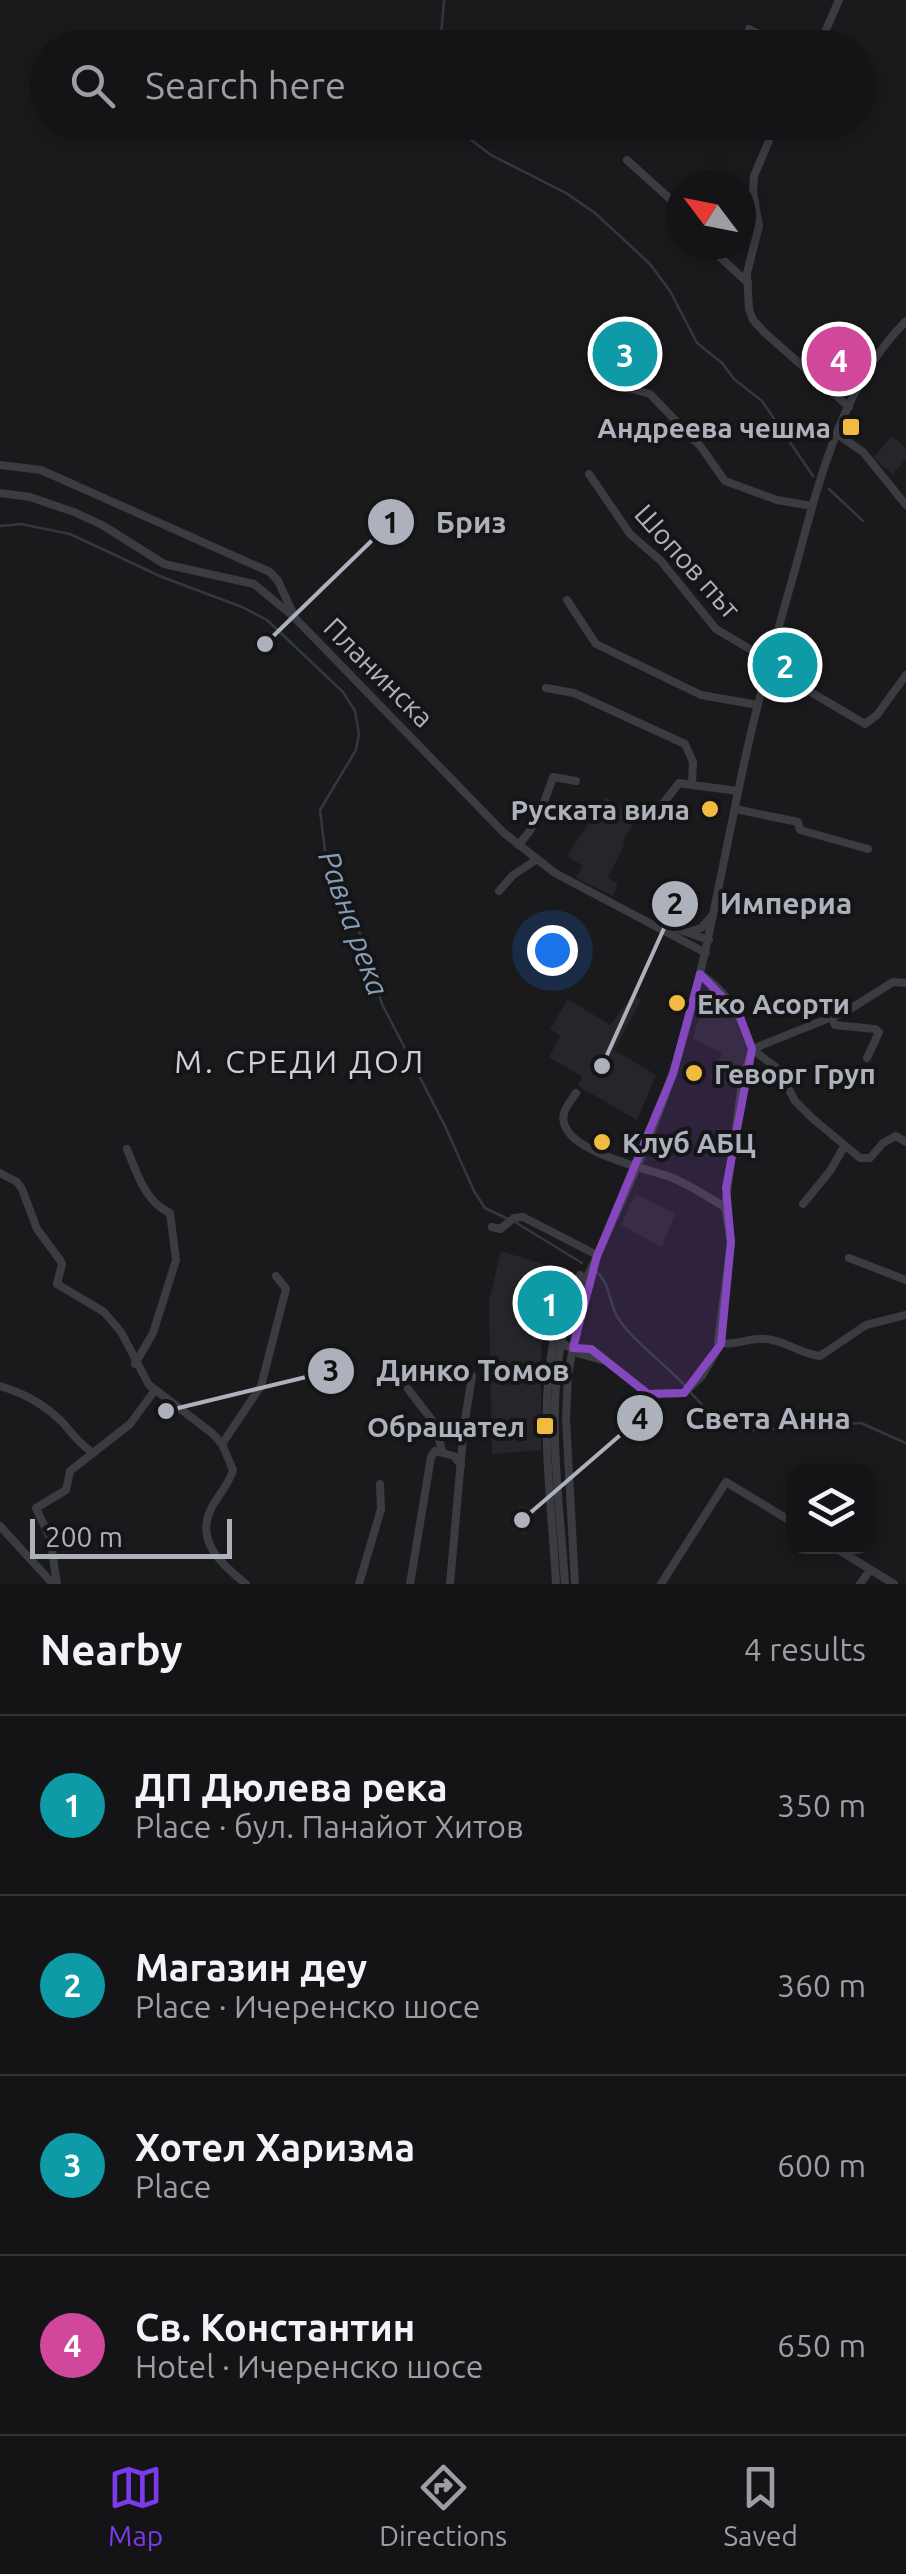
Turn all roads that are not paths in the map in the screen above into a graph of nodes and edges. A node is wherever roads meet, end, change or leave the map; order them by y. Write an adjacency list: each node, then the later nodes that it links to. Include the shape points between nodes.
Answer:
1 (824, 0): 2 (street)
2 (837, 4): 3 (street)
3 (826, 30)
4 (769, 140): 8 (street, via 754,176 759,226)
5 (627, 160): 6 (street)
6 (666, 195)
7 (723, 260): 8 (street)
8 (748, 283): 11 (street, via 753,320)
9 (906, 321): 11 (street)
10 (621, 386): 17 (street, via 650,394 725,482)
11 (849, 407): 12 (street)
12 (837, 434): 16 (street, via 863,452); 17 (street)
13 (0, 465): 19 (street, via 41,470 270,572)
14 (589, 474): 20 (street, Шопов път, via 630,534 716,629)
15 (0, 493): 19 (street, Планинска, via 74,512 164,564 254,584)
16 (906, 505)
17 (812, 506): 20 (street)
18 (568, 600): 24 (street, via 596,644 701,695)
19 (294, 617): 30 (street, Планинска)
20 (770, 661): 21 (street)
21 (767, 673): 22 (street, via 865,724); 24 (street)
22 (906, 675)
23 (546, 688): 26 (street, via 574,692 686,744)
24 (758, 705): 27 (street)
25 (576, 781): 30 (street, via 552,778 530,834)
26 (692, 785): 27 (street); 28 (street, via 679,783)
27 (738, 790): 29 (street)
28 (662, 805)
29 (734, 809): 31 (street, via 798,822 800,830); 34 (street)
30 (518, 845): 32 (street, Планинска)
31 (868, 849)
32 (536, 860): 33 (street); 35 (street, Планинска)
33 (499, 890)
34 (715, 912): 36 (street); 37 (street)
35 (642, 916): 36 (street); 38 (street)
36 (689, 932): 37 (street)
37 (709, 940): 38 (street)
38 (706, 953): 39 (street)
39 (700, 974): 42 (street, via 739,1014); 48 (street, via 673,1074)
40 (906, 982): 41 (street, via 893,982)
41 (830, 1016): 42 (street); 43 (street, via 835,1025 879,1032)
42 (752, 1050): 46 (street, via 778,1068 796,1102); 51 (street)
43 (867, 1058)
44 (576, 1092): 48 (street, via 563,1114 570,1133 591,1150)
45 (906, 1142): 46 (street, via 890,1138 870,1158)
46 (844, 1148): 50 (street)
47 (127, 1149): 62 (street, via 141,1184 170,1213 176,1260 154,1333)
48 (636, 1166): 51 (street); 53 (street)
49 (0, 1172): 62 (street, via 22,1189 37,1229 60,1260 57,1284 104,1312)
50 (803, 1204)
51 (725, 1206): 60 (street, via 731,1242)
52 (492, 1227): 53 (street, via 523,1216)
53 (597, 1256): 56 (street)
54 (849, 1258): 57 (street)
55 (276, 1276): 69 (street, via 286,1288 261,1386)
56 (583, 1276): 59 (street); 61 (street); 83 (street, via 562,1310 551,1363 547,1415)
57 (906, 1280)
58 (906, 1316): 60 (street, via 866,1325 820,1356 772,1339)
59 (561, 1342): 61 (street); 84 (street, via 555,1420)
60 (721, 1344): 67 (street, via 688,1390)
61 (573, 1348): 67 (street); 85 (street, via 566,1419)
62 (136, 1364): 66 (street)
63 (472, 1376): 72 (street)
64 (0, 1386): 71 (street, via 26,1395)
65 (408, 1389): 70 (street, via 435,1424)
66 (155, 1390): 69 (street); 71 (street, via 130,1424)
67 (648, 1394): 68 (street)
68 (633, 1418)
69 (222, 1444): 79 (street, via 232,1470 206,1531 213,1556)
70 (442, 1451): 72 (street); 81 (street, via 431,1457)
71 (93, 1453): 78 (street, via 70,1471 66,1490 36,1508 50,1538)
72 (462, 1465): 82 (street)
73 (380, 1484): 80 (street, via 381,1509)
74 (786, 1518): 86 (street, via 726,1482)
75 (0, 1526): 78 (street)
76 (845, 1554): 77 (street)
77 (870, 1570): 87 (street); 88 (street)
78 (55, 1584)
79 (246, 1584)
80 (359, 1584)
81 (410, 1584)
82 (450, 1584)
83 (556, 1584)
84 (564, 1584)
85 (575, 1584)
86 (661, 1584)
87 (860, 1584)
88 (894, 1584)

